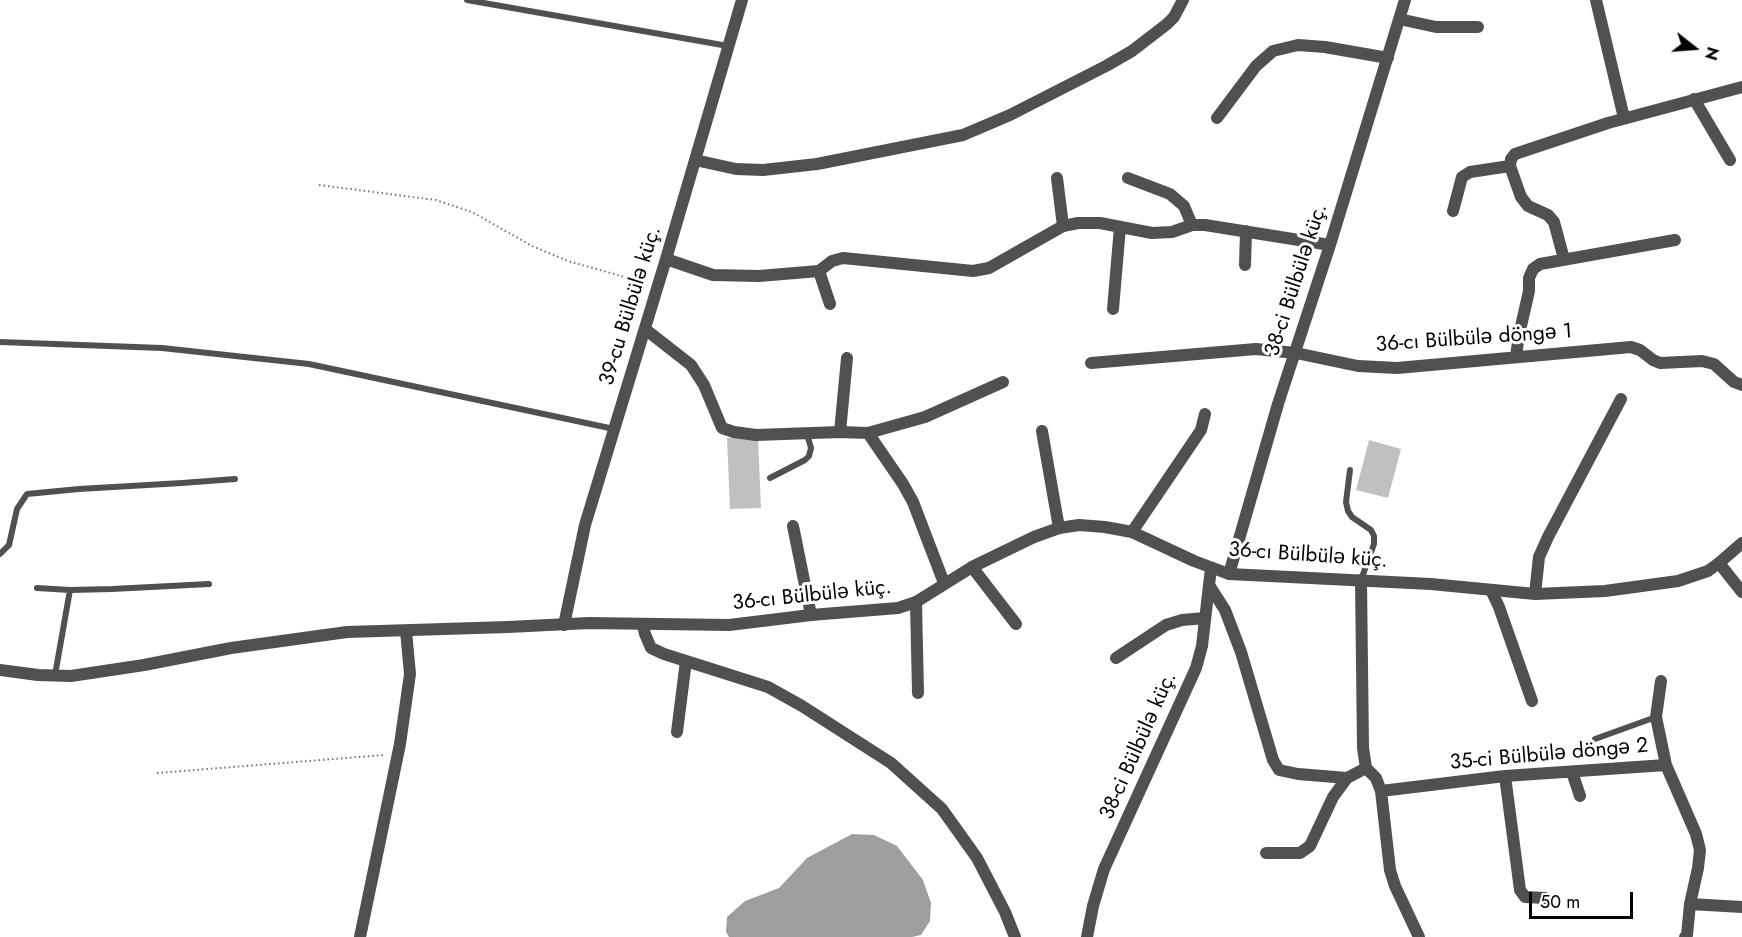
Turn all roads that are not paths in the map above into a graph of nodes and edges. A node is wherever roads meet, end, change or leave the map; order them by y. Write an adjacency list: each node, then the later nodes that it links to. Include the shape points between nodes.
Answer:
1 (467, 0): 8 (lane)
2 (742, 0): 8 (street, 39-cu Bülbülə küç.)
3 (1183, 0): 14 (street, via 1167,24 1132,51 1010,115 963,135 817,164 763,170)
4 (1405, 0): 6 (street, 38-ci Bülbülə küç.)
5 (1596, 0): 13 (street)
6 (1399, 20): 7 (street, via 1436,27); 9 (street, 38-ci Bülbülə küç.)
7 (1478, 27)
8 (728, 46): 14 (street, 39-cu Bülbülə küç.)
9 (1388, 58): 12 (street, via 1298,45 1273,51 1256,66); 25 (street, 38-ci Bülbülə küç.)
10 (1742, 87): 11 (street)
11 (1694, 99): 13 (street); 15 (street)
12 (1217, 118)
13 (1624, 118): 16 (street, via 1515,154)
14 (694, 160): 26 (street, 39-cu Bülbülə küç.)
15 (1730, 160)
16 (1510, 166): 19 (street, via 1470,172 1462,177); 27 (street, via 1528,206 1554,222)
17 (1057, 178): 21 (street)
18 (1128, 178): 20 (street, via 1170,194 1184,207)
19 (1453, 211)
20 (1192, 225): 22 (street, via 1152,233); 23 (street)
21 (1063, 226): 22 (street, via 1100,223); 29 (street, via 989,268 973,271 843,258)
22 (1120, 227): 31 (street)
23 (1246, 231): 25 (street); 28 (street)
24 (1675, 240): 27 (street)
25 (1330, 245): 34 (street, 38-ci Bülbülə küç.)
26 (666, 259): 29 (street, via 713,275); 32 (street, 39-cu Bülbülə küç.)
27 (1564, 259): 35 (street, via 1533,269)
28 (1245, 265)
29 (819, 271): 30 (street)
30 (830, 304)
31 (1113, 309)
32 (645, 329): 42 (street, 39-cu Bülbülə küç.); 45 (street, via 691,365 722,428 756,435)
33 (0, 342): 42 (lane, via 162,348 309,364)
34 (1296, 353): 35 (street, 36-cı Bülbülə döngə 1, via 1358,366 1397,368); 37 (street, 36-cı Bülbülə döngə 1, via 1256,349); 58 (street, 38-ci Bülbülə küç.)
35 (1516, 357): 39 (street, 36-cı Bülbülə döngə 1, via 1631,347 1660,363 1714,364)
36 (847, 358): 44 (street)
37 (1091, 363)
38 (1003, 382): 46 (street, via 925,417)
39 (1742, 385)
40 (1621, 399): 67 (street, via 1539,557)
41 (1205, 414): 52 (street, via 1201,430)
42 (614, 429): 72 (street, 39-cu Bülbülə küç., via 585,525)
43 (1042, 431): 51 (street)
44 (840, 432): 45 (street); 46 (street)
45 (807, 434): 49 (lane, via 809,456)
46 (868, 434): 60 (street, via 914,502)
47 (1350, 470): 59 (lane, via 1348,511 1374,536)
48 (235, 478): 54 (lane, via 27,494 17,509 9,545)
49 (770, 478)
50 (793, 526): 69 (street)
51 (1059, 528): 52 (street, 36-cı Bülbülə küç., via 1079,525); 56 (street, 36-cı Bülbülə küç.)
52 (1132, 532): 57 (street, 36-cı Bülbülə küç.)
53 (1742, 543): 55 (street, 36-cı Bülbülə küç.)
54 (0, 554)
55 (1719, 563): 66 (street); 67 (street, 36-cı Bülbülə küç., via 1678,581 1605,591)
56 (972, 567): 60 (street, 36-cı Bülbülə küç.); 71 (street)
57 (1211, 568): 58 (street, 36-cı Bülbülə küç.); 62 (street, 38-ci Bülbülə küç.)
58 (1229, 574): 59 (street, 36-cı Bülbülə küç.)
59 (1361, 580): 65 (street, 36-cı Bülbülə küç.); 86 (street)
60 (944, 583): 68 (street, 36-cı Bülbülə küç.)
61 (209, 584): 64 (lane)
62 (1209, 585): 70 (street, 38-ci Bülbülə küç.); 89 (street, via 1225,610 1241,652 1279,770)
63 (37, 588): 64 (lane)
64 (70, 590): 78 (lane)
65 (1491, 590): 67 (street, 36-cı Bülbülə küç.); 81 (street)
66 (1742, 592)
67 (1535, 594)
68 (916, 602): 69 (street, 36-cı Bülbülə küç., via 898,608); 80 (street)
69 (811, 615): 73 (street, 36-cı Bülbülə küç., via 729,625)
70 (1205, 618): 75 (street, via 1166,625); 98 (street, 38-ci Bülbülə küç., via 1196,668 1104,869)
71 (1016, 624)
72 (564, 625): 73 (street, 36-cı Bülbülə küç.); 74 (street, 36-cı Bülbülə küç.)
73 (643, 625): 76 (street, via 651,648)
74 (406, 631): 78 (street, 36-cı Bülbülə küç., via 306,636 95,673); 96 (street, via 410,674 398,754)
75 (1116, 658)
76 (686, 661): 83 (street); 97 (street, via 768,687 891,763 942,809 971,850)
77 (0, 670): 78 (street, 36-cı Bülbülə küç.)
78 (55, 676)
79 (1661, 681): 82 (street)
80 (918, 693)
81 (1532, 701)
82 (1656, 717): 84 (lane); 85 (street)
83 (677, 732)
84 (1595, 740)
85 (1666, 765): 87 (street, 35-ci Bülbülə döngə 2); 94 (street, 35-ci Bülbülə döngə 2, via 1700,850)
86 (1366, 768): 89 (street); 90 (street)
87 (1572, 771): 88 (street, 35-ci Bülbülə döngə 2); 91 (street)
88 (1505, 776): 90 (street, 35-ci Bülbülə döngə 2); 93 (street, via 1520,890 1525,897)
89 (1347, 778): 92 (street, via 1333,797 1310,846 1300,853)
90 (1381, 791): 99 (street, via 1390,870)
91 (1580, 796)
92 (1266, 853)
93 (1545, 898)
94 (1690, 904): 95 (street); 100 (street, 35-ci Bülbülə döngə 2)
95 (1742, 907)
96 (360, 937)
97 (1015, 937)
98 (1087, 937)
99 (1419, 937)
100 (1685, 937)

